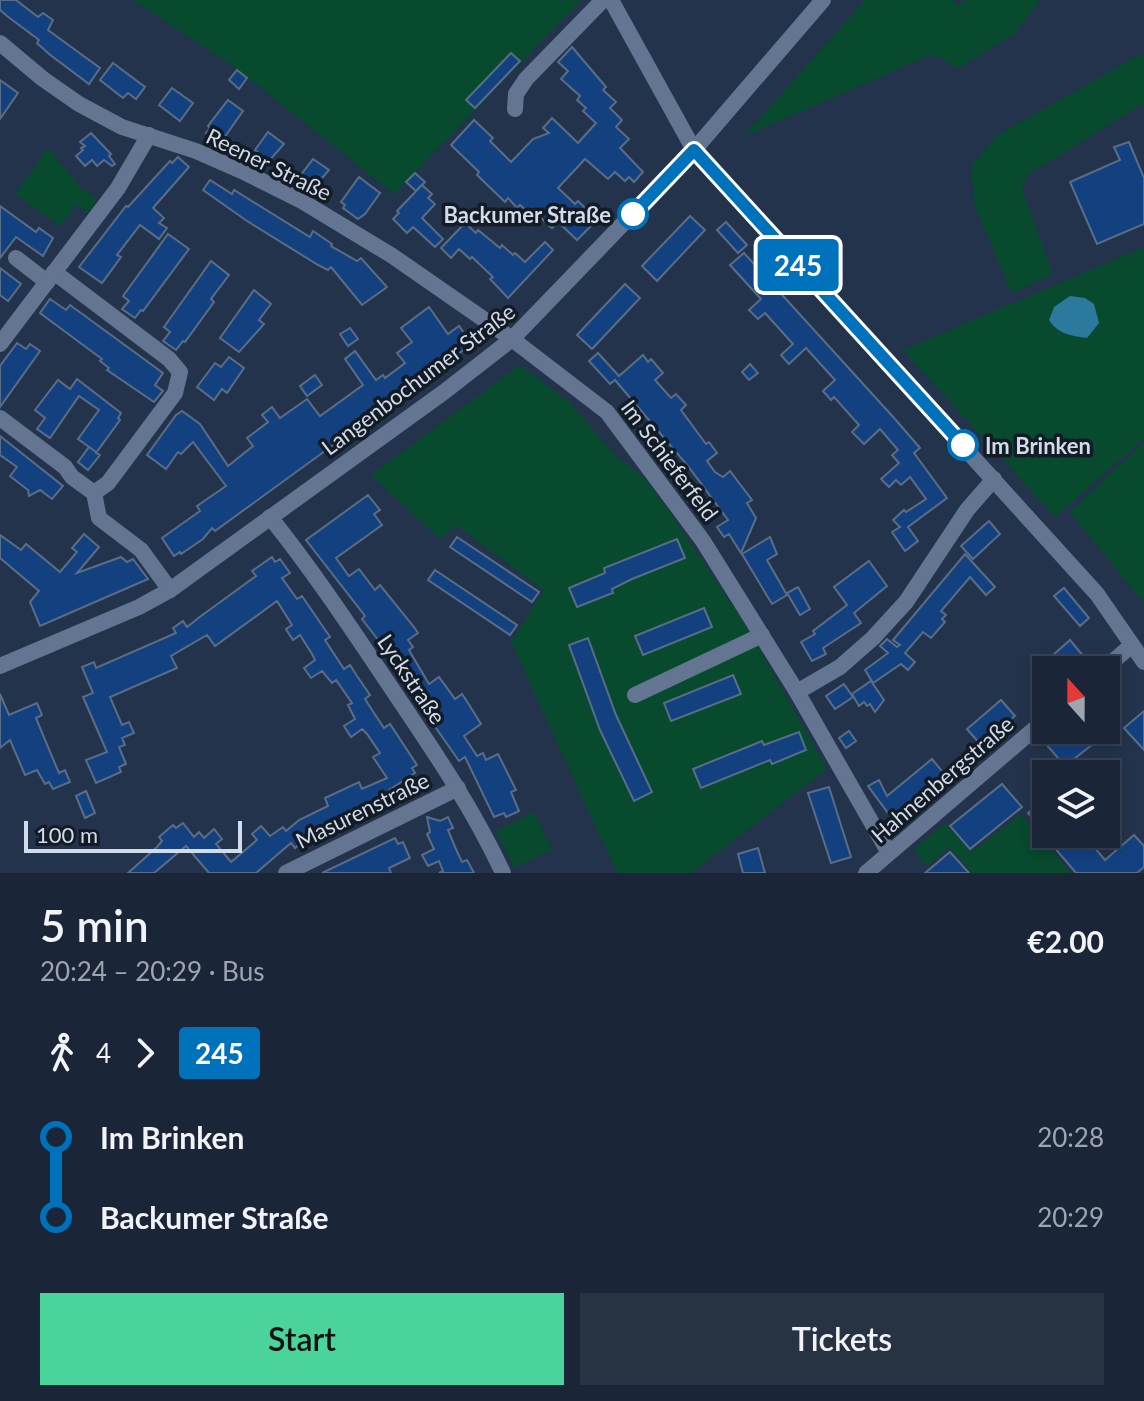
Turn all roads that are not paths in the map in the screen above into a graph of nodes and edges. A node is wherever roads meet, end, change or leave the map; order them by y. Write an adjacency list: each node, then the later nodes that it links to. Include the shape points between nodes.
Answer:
1 (603, 0): 5 (street, via 526,79 516,94)
2 (611, 0): 7 (street)
3 (823, 0): 7 (street, Langenbochumer Straße)
4 (0, 43): 6 (street, Reener Straße, via 79,104)
5 (515, 109)
6 (149, 135): 9 (street, via 118,188); 10 (street, Reener Straße, via 300,200)
7 (694, 150): 10 (street, Langenbochumer Straße); 13 (street)
8 (16, 258): 9 (street)
9 (50, 277): 11 (street); 14 (street, via 169,359 180,372 175,393 108,483)
10 (512, 339): 15 (street, Langenbochumer Straße); 17 (street, Im Schieferfeld, via 607,412 703,541)
11 (0, 344)
12 (0, 418): 14 (street)
13 (994, 479): 18 (street, via 1097,594); 22 (street, via 906,602 840,667)
14 (94, 493): 16 (street, via 99,518 141,550)
15 (270, 517): 16 (street, Langenbochumer Straße); 25 (street, Lyckstraße, via 322,583)
16 (170, 590): 21 (street, Langenbochumer Straße)
17 (762, 635): 22 (street, Im Schieferfeld); 23 (street)
18 (1132, 645): 19 (street); 20 (street)
19 (1119, 656)
20 (1144, 662)
21 (0, 666)
22 (797, 692): 26 (street, Im Schieferfeld)
23 (635, 695)
24 (1032, 731): 26 (street, Hahnenbergstraße)
25 (458, 788): 27 (street, Masurenstraße); 28 (street, Lyckstraße)
26 (889, 853): 29 (street, Hahnenbergstraße)
27 (286, 873)
28 (503, 873)
29 (866, 873)

